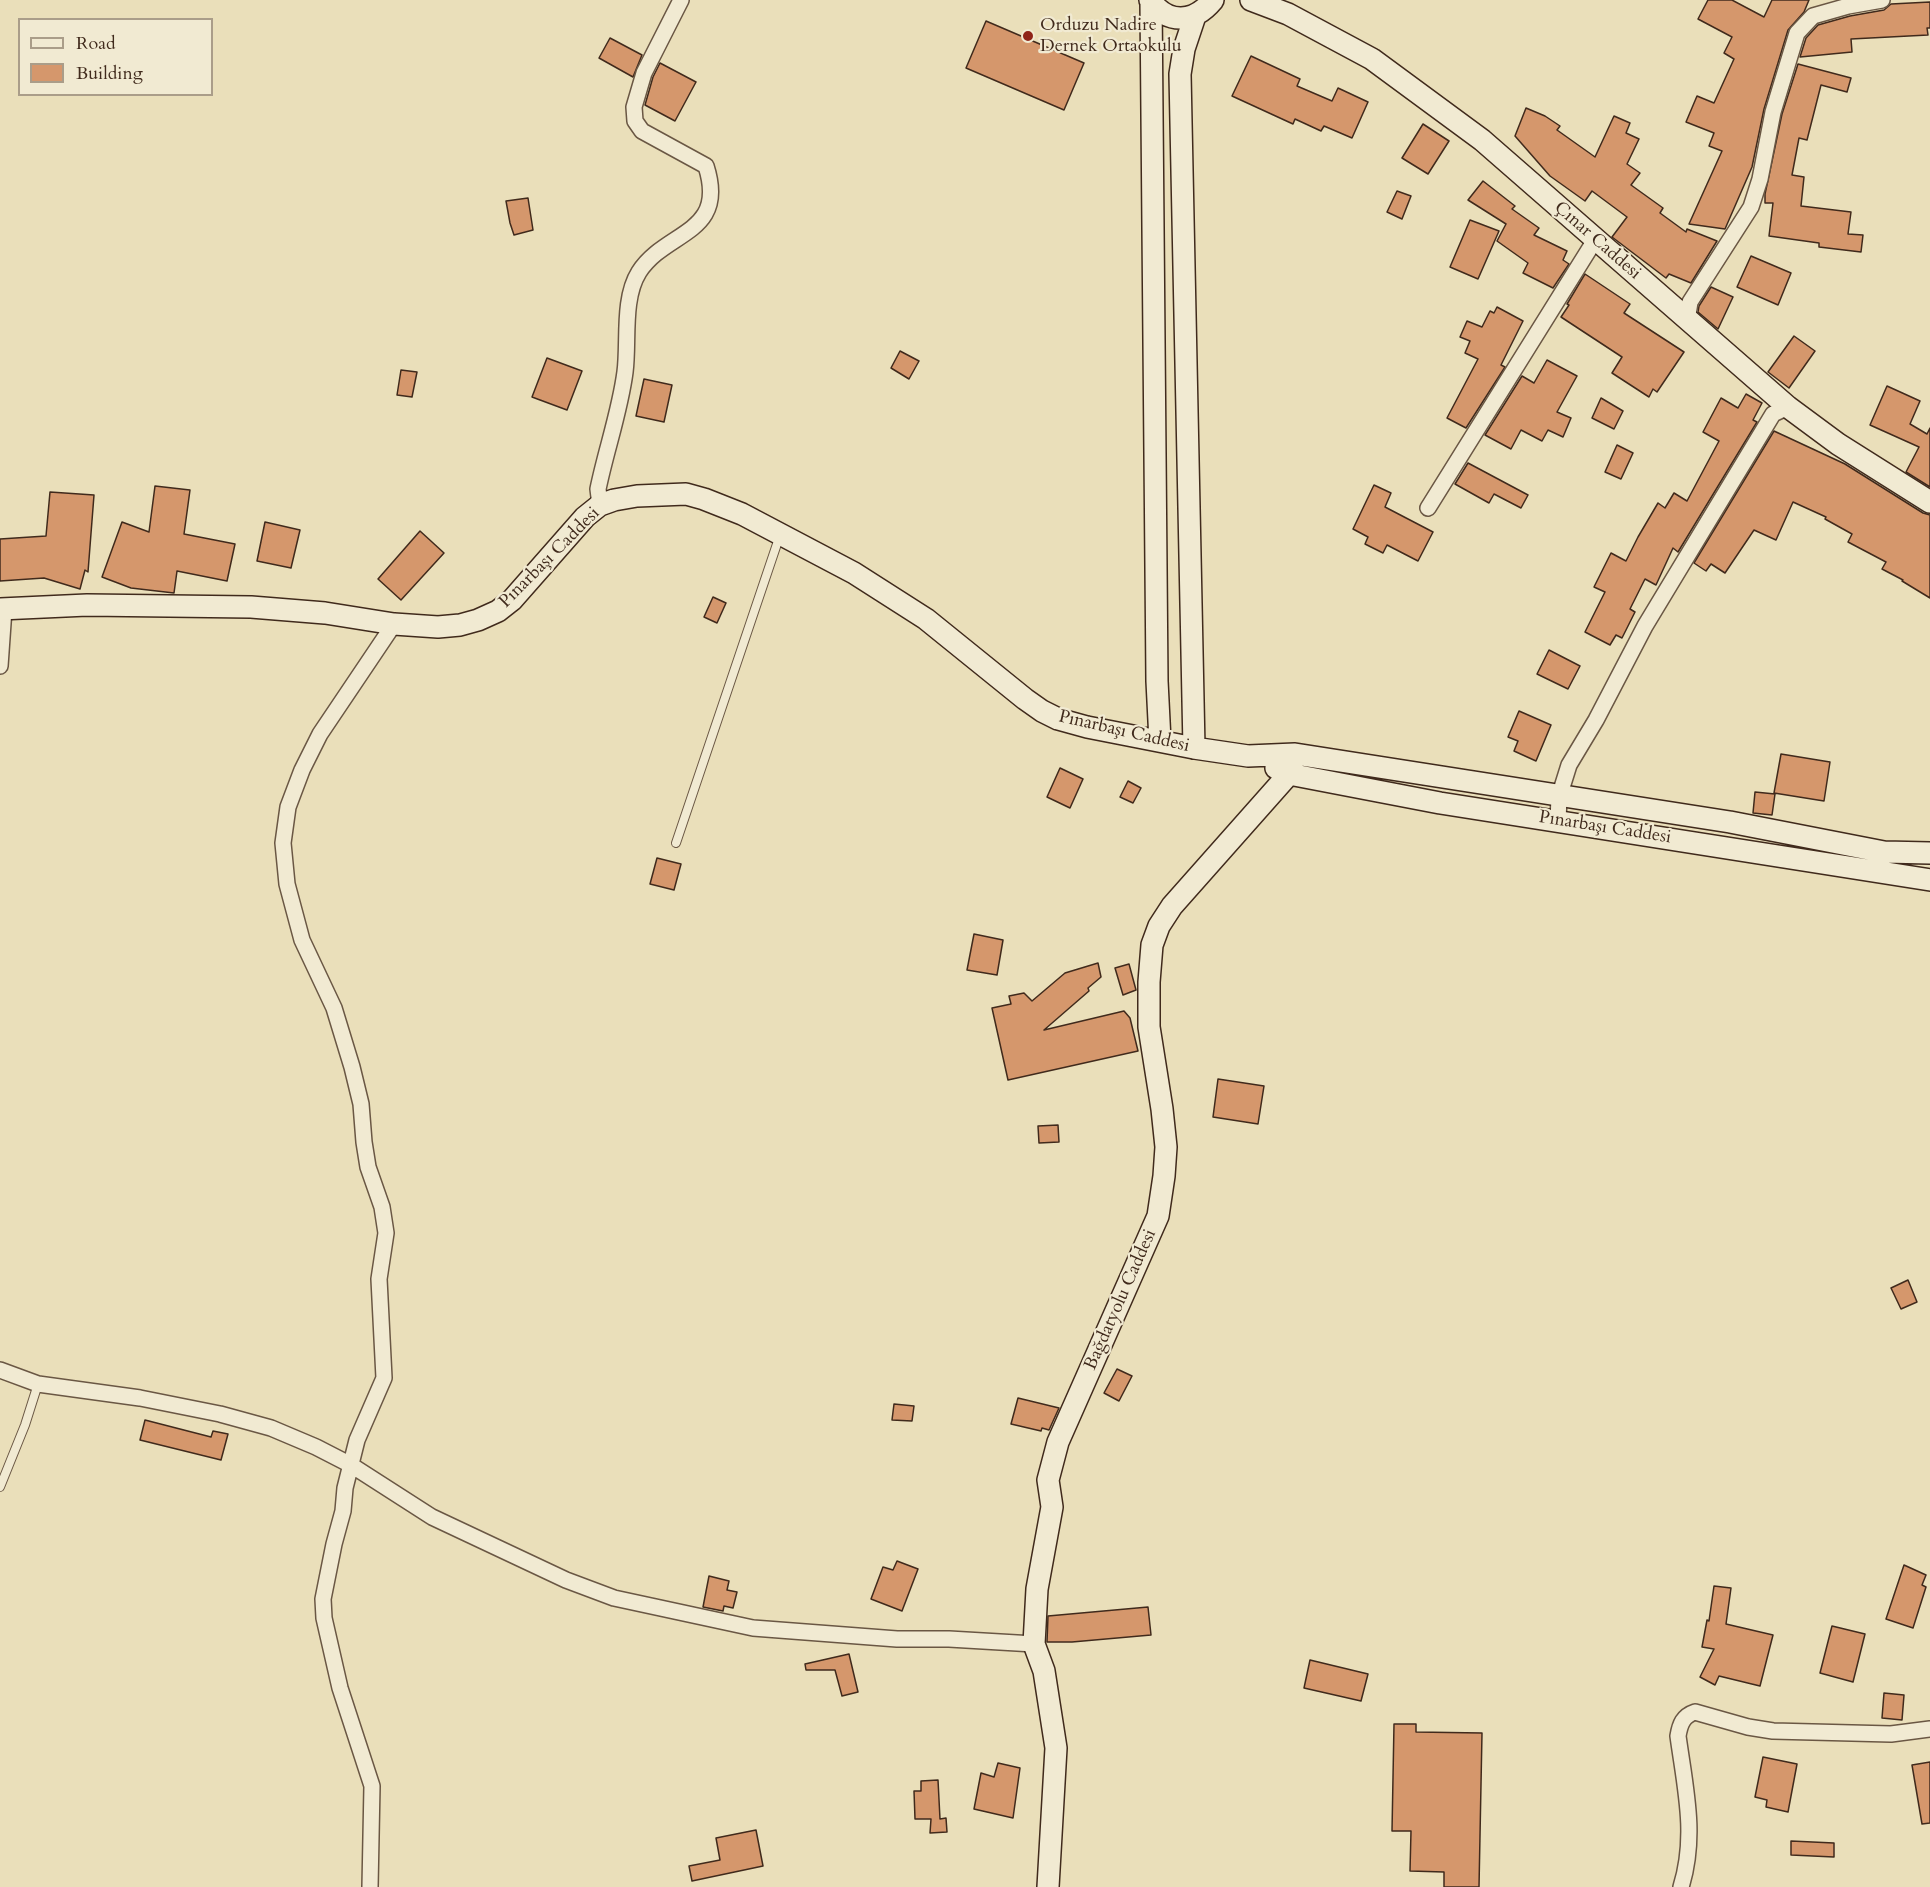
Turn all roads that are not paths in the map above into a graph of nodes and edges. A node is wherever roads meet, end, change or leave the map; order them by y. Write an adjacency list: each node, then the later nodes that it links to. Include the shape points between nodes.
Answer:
1 (681, 0): 11 (street, via 644,73 634,107 635,121 642,131 706,166 711,189 702,219 638,273 630,298 626,371 598,489)
2 (1213, 0): 6 (street)
3 (1251, 0): 7 (street, Çınar Caddesi, via 1288,14 1372,59 1482,140)
4 (1882, 0): 8 (street, via 1814,16 1797,33 1773,112 1751,207 1690,302)
5 (1151, 1): 6 (street, via 1171,17); 17 (street)
6 (1195, 15): 18 (street, via 1180,74)
7 (1595, 240): 8 (street, Çınar Caddesi); 12 (street)
8 (1687, 321): 9 (street, Çınar Caddesi)
9 (1788, 407): 10 (street, Çınar Caddesi); 20 (street, via 1773,414 1645,626 1569,765)
10 (1930, 502)
11 (600, 506): 13 (street, Pınarbaşı Caddesi, via 637,496 686,494 733,510); 15 (street, Pınarbaşı Caddesi, via 585,517 498,611 460,625)
12 (1428, 508)
13 (781, 533): 17 (street, Pınarbaşı Caddesi, via 926,619 1042,711 1086,727); 22 (lane)
14 (2, 609): 15 (street, Pınarbaşı Caddesi, via 87,604 250,607); 16 (street)
15 (394, 624): 27 (street, via 306,761 288,807 283,843 286,884 302,940 334,1008 352,1066 368,1167 386,1233 379,1279 384,1378 357,1440)
16 (0, 666)
17 (1160, 741): 18 (street, Pınarbaşı Caddesi)
18 (1194, 748): 19 (street, Pınarbaşı Caddesi)
19 (1292, 764): 20 (street, Pınarbaşı Caddesi); 21 (street, Pınarbaşı Caddesi, via 1440,803); 29 (street, Bağdatyolu Caddesi, via 1172,906 1152,945 1149,1027 1166,1148 1158,1216 1059,1442 1048,1480 1052,1507 1037,1589)
20 (1559, 797): 21 (street); 23 (street, Pınarbaşı Caddesi, via 1730,822 1884,852)
21 (1558, 821): 24 (street, Pınarbaşı Caddesi)
22 (676, 843)
23 (1930, 853)
24 (1930, 880)
25 (0, 1370): 26 (street)
26 (38, 1384): 27 (street, via 220,1414 271,1428); 28 (lane)
27 (351, 1465): 29 (street, via 432,1517 566,1580 614,1598 753,1628); 31 (street, via 323,1599 340,1688 372,1786)
28 (0, 1487)
29 (1034, 1644): 32 (street, Bağdatyolu Caddesi, via 1044,1671 1056,1748)
30 (1930, 1729): 33 (street, via 1891,1734 1773,1731 1695,1712 1687,1715 1678,1736 1690,1820 1687,1867)
31 (370, 1887)
32 (1048, 1887)
33 (1681, 1887)

